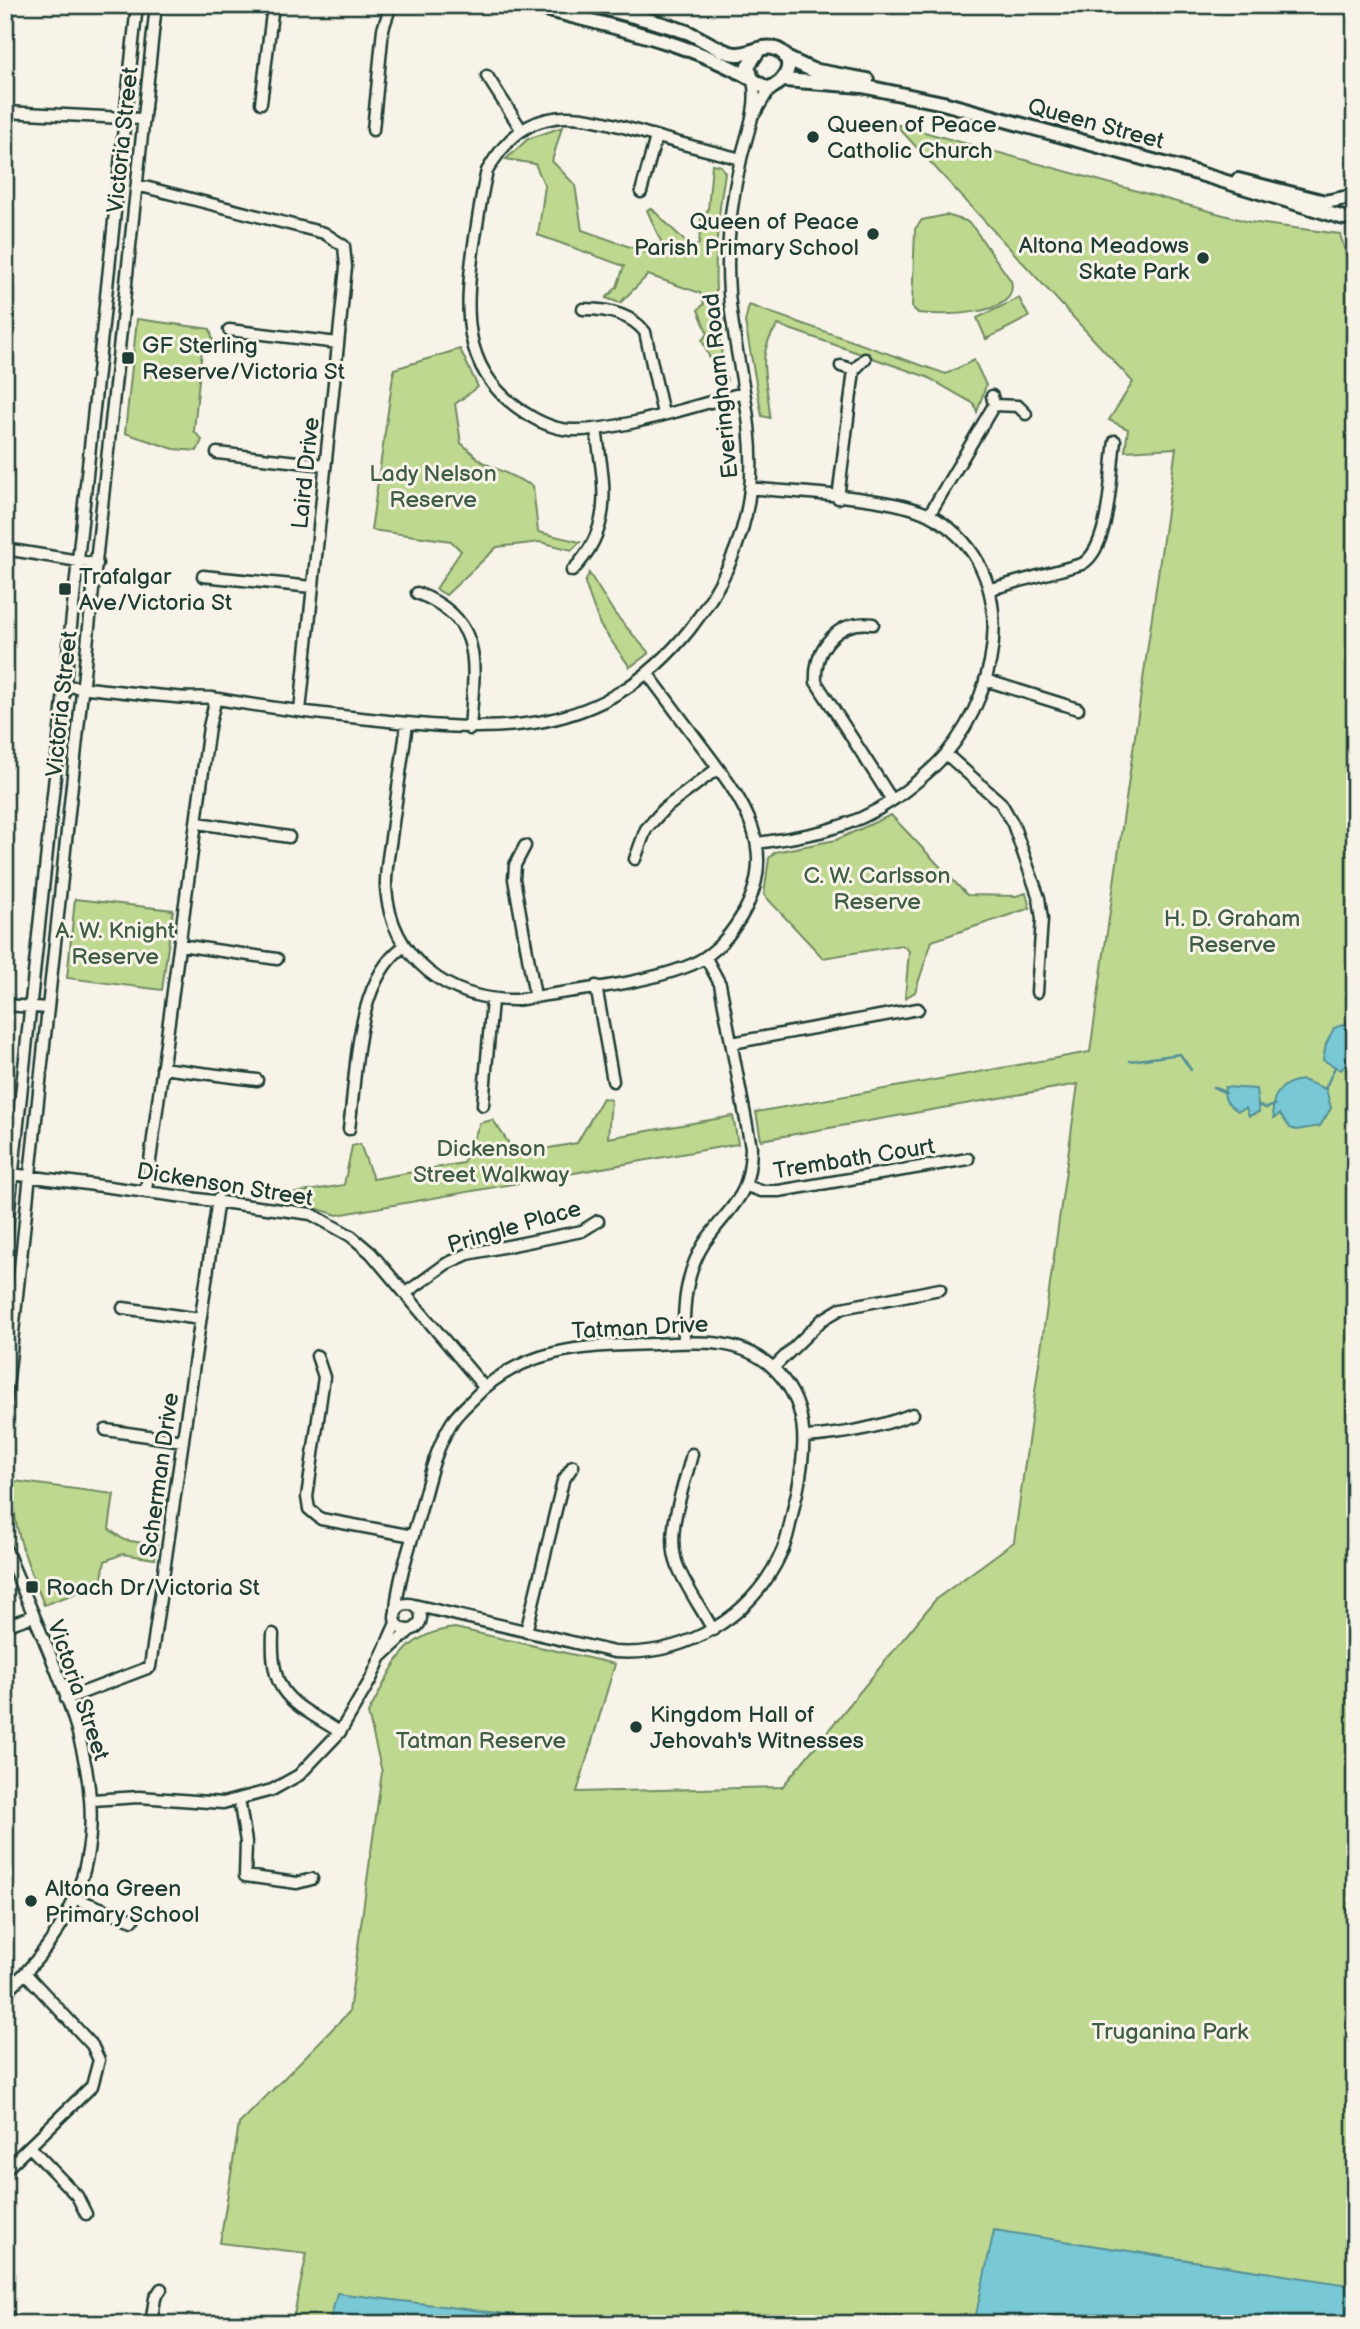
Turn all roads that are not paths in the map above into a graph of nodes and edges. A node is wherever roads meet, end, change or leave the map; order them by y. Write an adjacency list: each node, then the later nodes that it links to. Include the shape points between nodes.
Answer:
1 (137, 5): 16 (street, Victoria Street)
2 (156, 5): 17 (street, Victoria Street)
3 (273, 5): 12 (street)
4 (391, 5): 19 (street, via 383,29)
5 (530, 5): 10 (main road, via 685,49)
6 (593, 5): 7 (main road, via 682,31 735,54)
7 (759, 50): 8 (main road, via 774,48); 10 (main road, via 750,60)
8 (786, 58): 11 (main road, via 788,69); 13 (main road, Queen Street, via 812,70 924,93)
9 (487, 76): 18 (street)
10 (752, 80): 11 (main road, via 759,85); 15 (street, Everingham Road)
11 (779, 83): 13 (main road, Queen Street, via 862,86); 15 (street, Everingham Road)
12 (261, 103)
13 (943, 103): 22 (main road, Queen Street)
14 (5, 112): 16 (street)
15 (753, 116): 21 (street, Everingham Road)
16 (125, 117): 17 (street); 44 (street, Victoria Street)
17 (144, 119): 23 (street, Victoria Street)
18 (521, 129): 20 (street, via 567,115); 36 (street, via 496,154 482,188 467,298 472,349 495,389 529,416 570,430)
19 (373, 130)
20 (656, 136): 21 (street); 24 (street)
21 (741, 159): 33 (street, Everingham Road, via 728,277)
22 (1196, 173): 25 (main road, Queen Street, via 1325,202); 26 (main road, Queen Street)
23 (137, 185): 29 (street, Laird Drive, via 337,239 346,256); 45 (street, Victoria Street)
24 (641, 192)
25 (1353, 196): 26 (main road, via 1342,208)
26 (1349, 222)
27 (583, 309): 34 (street, via 604,310 638,323 645,332)
28 (229, 330): 29 (street)
29 (338, 343): 39 (street, Laird Drive)
30 (865, 359): 32 (street)
31 (841, 366): 32 (street)
32 (854, 370): 41 (street)
33 (743, 393): 34 (street); 40 (street, Everingham Road)
34 (663, 414): 36 (street)
35 (1026, 414): 42 (street, via 1018,406 993,401)
36 (596, 429): 46 (street, via 605,494 602,520 594,543)
37 (1115, 441): 49 (street, via 1102,535 1091,559)
38 (216, 453): 39 (street)
39 (325, 465): 48 (street, Laird Drive)
40 (750, 488): 41 (street); 52 (street, Everingham Road, via 730,564 702,613)
41 (838, 498): 42 (street, via 898,505)
42 (929, 515): 49 (street, via 968,545)
43 (5, 549): 44 (street)
44 (78, 562): 45 (street); 54 (street, Victoria Street)
45 (97, 564): 55 (street, Victoria Street)
46 (572, 571)
47 (203, 576): 48 (street)
48 (312, 587): 58 (street, Laird Drive)
49 (991, 589): 53 (street, via 994,641)
50 (417, 593): 60 (street, via 442,603 459,617 471,642)
51 (873, 624): 63 (street, via 854,623 836,631 818,660 816,682)
52 (647, 673): 60 (street, Everingham Road, via 602,701 572,713 539,723); 62 (street)
53 (985, 680): 57 (street); 61 (street)
54 (65, 687): 55 (street, Everingham Road); 78 (street, Victoria Street)
55 (82, 688): 56 (street, Everingham Road); 79 (street, Victoria Street)
56 (211, 703): 58 (street, Everingham Road); 64 (street)
57 (1078, 709)
58 (300, 711): 59 (street, Everingham Road)
59 (407, 724): 60 (street, Everingham Road); 70 (street, via 386,886)
60 (470, 729)
61 (946, 754): 63 (street); 74 (street, via 1001,803 1013,824 1039,898)
62 (719, 768): 66 (street, via 746,807); 68 (street, via 664,809 646,829)
63 (892, 800): 66 (street, via 827,832)
64 (198, 822): 65 (street); 69 (street)
65 (289, 837)
66 (757, 843): 71 (street, via 757,876 749,904 730,935)
67 (525, 846): 75 (street, via 514,879)
68 (635, 859)
69 (180, 945): 72 (street); 82 (street)
70 (403, 947): 76 (street, via 441,982); 86 (street, via 388,958 368,995)
71 (706, 958): 73 (street, via 664,974); 81 (street, via 720,984)
72 (277, 959)
73 (596, 986): 75 (street); 84 (street)
74 (1037, 992)
75 (535, 996): 76 (street)
76 (492, 1000): 85 (street)
77 (5, 1005): 78 (street)
78 (32, 1007): 79 (street); 88 (street, Victoria Street)
79 (48, 1008): 89 (street, Victoria Street)
80 (918, 1009): 81 (street)
81 (732, 1043): 90 (street, via 751,1147)
82 (162, 1068): 83 (street); 91 (street)
83 (257, 1080)
84 (613, 1081)
85 (483, 1105)
86 (349, 1129)
87 (968, 1160): 90 (street, Trembath Court, via 779,1191)
88 (12, 1174): 89 (street, Dickenson Street); 94 (street, Victoria Street)
89 (29, 1176): 91 (street, Dickenson Street); 102 (street, Victoria Street)
90 (747, 1186): 99 (street, via 697,1259 685,1292)
91 (146, 1189): 92 (street, Dickenson Street)
92 (218, 1199): 96 (street, Dickenson Street, via 311,1214 328,1222 371,1253); 98 (street, Scherman Drive)
93 (598, 1220): 96 (street, Pringle Place, via 582,1231 468,1254)
94 (5, 1246)
95 (940, 1289): 101 (street, via 842,1308 822,1320)
96 (406, 1293): 103 (street, Dickenson Street)
97 (122, 1308): 98 (street)
98 (200, 1319): 108 (street, Scherman Drive)
99 (684, 1342): 101 (street, Tatman Drive, via 740,1348); 103 (street, Tatman Drive, via 576,1346 538,1356)
100 (317, 1356): 111 (street, via 324,1377 309,1509 321,1519)
101 (773, 1368): 107 (street, Tatman Drive, via 795,1397)
102 (6, 1380): 104 (street, Victoria Street)
103 (484, 1387): 111 (street, Tatman Drive, via 452,1422 434,1461)
104 (5, 1407)
105 (913, 1414): 107 (street, via 877,1428)
106 (106, 1430): 108 (street)
107 (806, 1437): 122 (street, Tatman Drive, via 785,1546 774,1570 739,1612)
108 (183, 1441): 126 (street, Scherman Drive, via 150,1667)
109 (692, 1454): 122 (street, via 677,1512 674,1552)
110 (573, 1466): 123 (street, via 563,1481)
111 (413, 1536): 113 (street, Tatman Drive)
112 (5, 1547): 117 (street, Victoria Street)
113 (403, 1577): 114 (street, Tatman Drive, via 404,1593); 115 (street, Tatman Drive)
114 (412, 1604): 115 (street); 116 (street, Tatman Drive); 118 (street)
115 (396, 1610): 119 (street)
116 (451, 1614): 118 (street, Tatman Drive); 123 (street, Tatman Drive)
117 (33, 1615): 120 (street); 126 (street, Victoria Street)
118 (421, 1618): 121 (street)
119 (396, 1623): 121 (street); 125 (street)
120 (5, 1626)
121 (410, 1630): 125 (street)
122 (713, 1630): 123 (street, Tatman Drive, via 674,1648 639,1654)
123 (526, 1632)
124 (273, 1634): 127 (street, via 276,1681 299,1706)
125 (382, 1656): 127 (street)
126 (66, 1699): 129 (street, Victoria Street, via 80,1737)
127 (340, 1732): 128 (street, via 299,1775 272,1790)
128 (239, 1799): 129 (street, via 223,1803 139,1797); 130 (street, via 245,1875 297,1883)
129 (92, 1800): 131 (street, Victoria Street, via 88,1859)
130 (312, 1879)
131 (76, 1899): 132 (street); 133 (street, Victoria Street, via 56,1936)
132 (133, 1920)
133 (26, 1974): 134 (street, Victoria Street); 135 (street, via 92,2045 99,2060 92,2086)
134 (5, 1993)
135 (30, 2147): 136 (street); 137 (street, via 77,2196)
136 (5, 2170)
137 (86, 2214)
138 (161, 2289): 141 (street)
139 (5, 2314): 140 (street)
140 (15, 2324)
141 (151, 2324)

